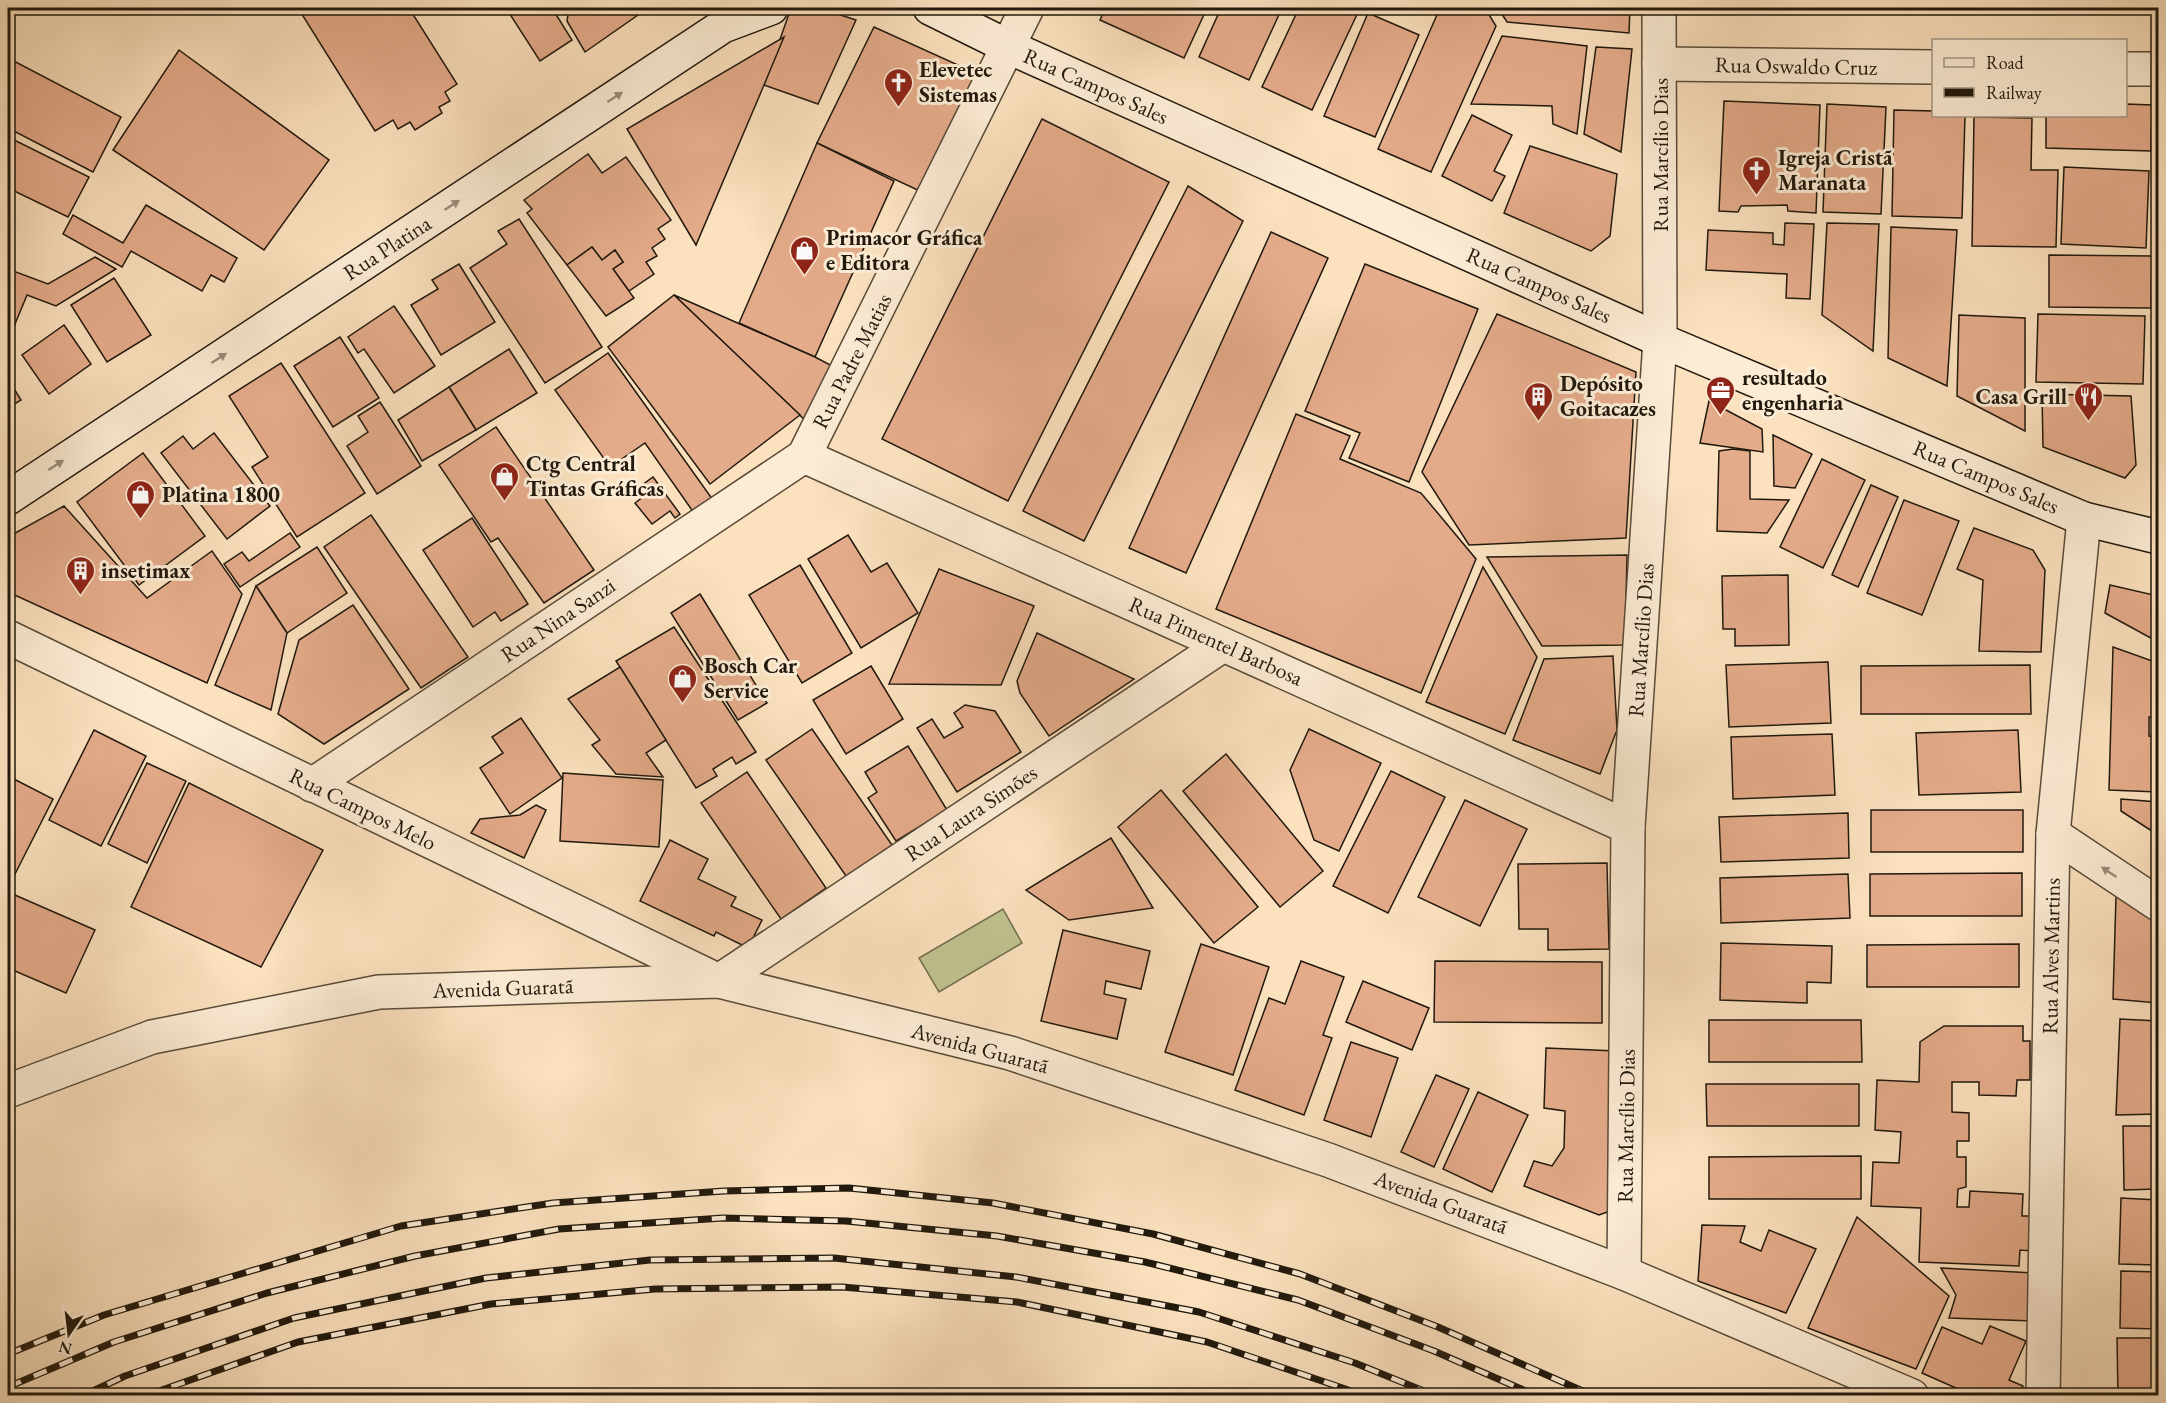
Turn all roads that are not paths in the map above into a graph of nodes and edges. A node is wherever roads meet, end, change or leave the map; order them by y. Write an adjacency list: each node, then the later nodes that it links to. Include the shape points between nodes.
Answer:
1 (771, 8): 5 (street, Rua Platina)
2 (930, 8): 6 (street, Rua Campos Sales)
3 (1027, 8): 6 (street, Rua Padre Matias)
4 (1659, 8): 7 (street, Rua Marcílio Dias)
5 (727, 17): 13 (street, Rua Platina, one-way to 5)
6 (1009, 47): 11 (street, Rua Campos Sales); 12 (street, Rua Padre Matias)
7 (1659, 64): 8 (street, Rua Oswaldo Cruz); 11 (street, Rua Marcílio Dias)
8 (1932, 67)
9 (2127, 69): 10 (street)
10 (2158, 69)
11 (1660, 340): 14 (street, Rua Campos Sales); 19 (street, Rua Marcílio Dias)
12 (804, 456): 17 (street, Rua Pimentel Barbosa); 18 (street, Rua Nina Sanzi)
13 (8, 498)
14 (2084, 519): 15 (street, Rua Campos Sales); 20 (street, Rua Alves Martins)
15 (2158, 537)
16 (8, 637): 18 (street, Rua Campos Melo)
17 (1223, 645): 19 (street, Rua Pimentel Barbosa); 22 (street, Rua Laura Simões)
18 (312, 785): 22 (street, Rua Campos Melo)
19 (1628, 827): 24 (street, Rua Marcílio Dias)
20 (2053, 834): 21 (street, one-way to 20); 26 (street, Rua Alves Martins)
21 (2158, 904)
22 (719, 981): 23 (street, Avenida Guaratã, via 378,992 152,1037); 24 (street, Avenida Guaratã, via 1010,1053 1328,1160)
23 (8, 1091)
24 (1624, 1273): 25 (street, Avenida Guaratã)
25 (1912, 1395)
26 (2043, 1395)

